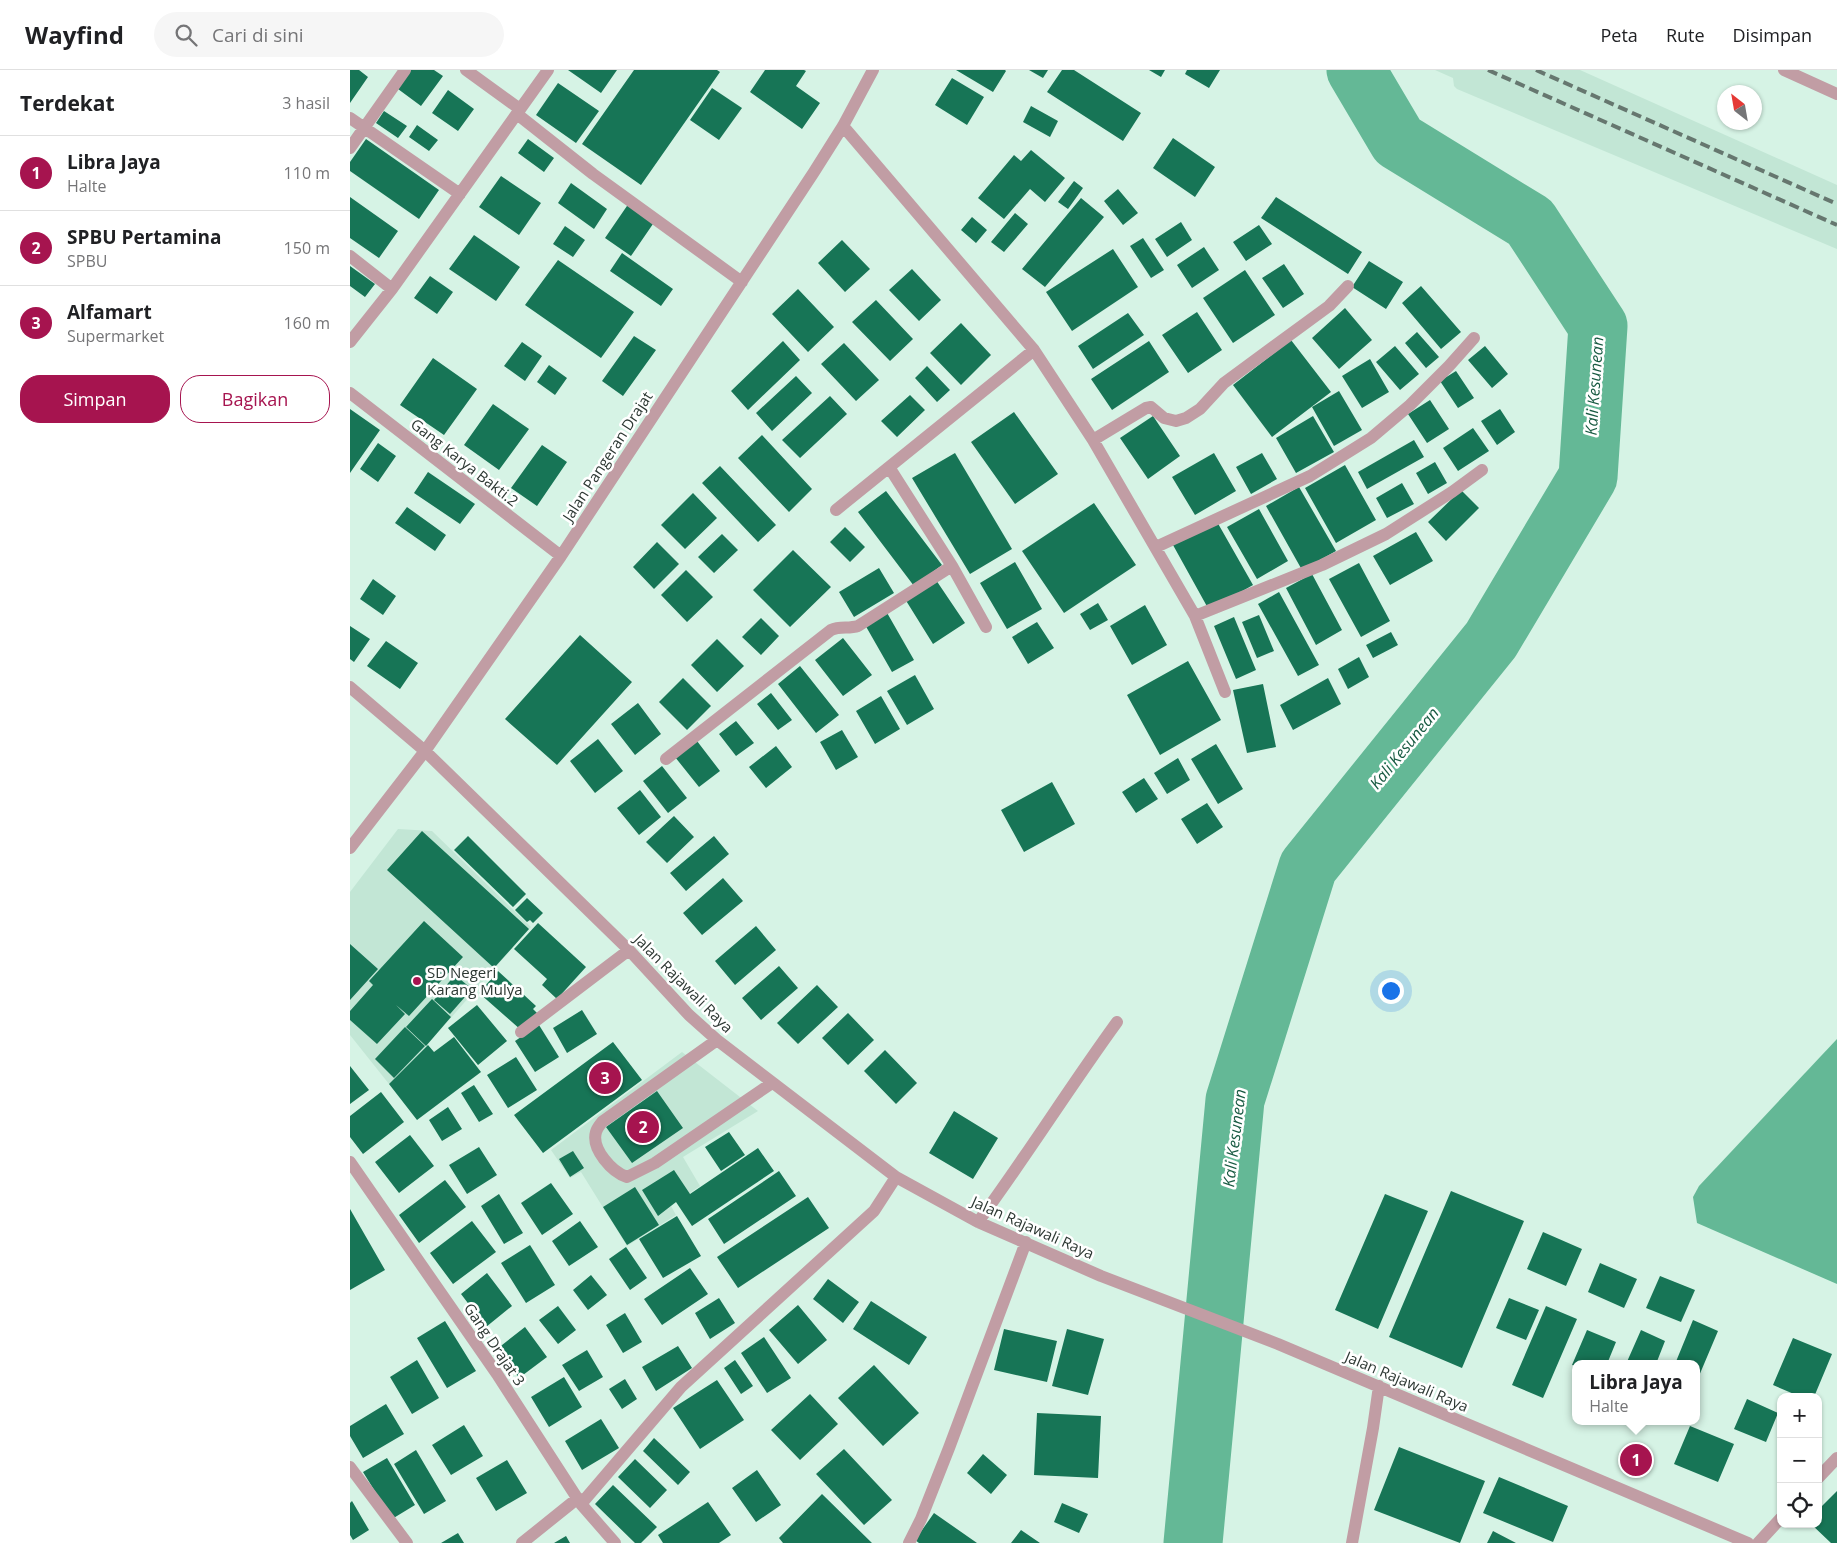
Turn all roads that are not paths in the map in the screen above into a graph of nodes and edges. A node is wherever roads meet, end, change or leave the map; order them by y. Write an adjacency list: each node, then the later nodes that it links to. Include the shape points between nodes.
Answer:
1 (405, 70): 10 (street)
2 (466, 70): 7 (street)
3 (548, 70): 7 (street)
4 (873, 70): 9 (street, Jalan Pangeran Drajat)
5 (1784, 70): 6 (street)
6 (1837, 94)
7 (518, 111): 12 (street); 14 (street, via 593,174)
8 (350, 118): 10 (street)
9 (842, 126): 14 (street, Jalan Pangeran Drajat); 19 (street)
10 (364, 129): 11 (street); 12 (street)
11 (350, 148)
12 (460, 194): 16 (street)
13 (350, 256): 16 (street)
14 (742, 282): 26 (street, Jalan Pangeran Drajat)
15 (1348, 286): 21 (street, via 1329,306 1224,383 1200,409 1186,418 1176,421 1164,418 1152,407 1146,408)
16 (392, 289): 18 (street)
17 (1474, 338): 25 (street, via 1410,405 1370,438 1310,476)
18 (350, 342)
19 (1034, 350): 21 (street); 22 (street)
20 (350, 393): 26 (street, Gang Karya Bakti.2)
21 (1093, 440): 25 (street)
22 (889, 467): 24 (street); 27 (street)
23 (1482, 470): 28 (street, via 1386,534 1322,565)
24 (836, 510)
25 (1156, 547): 28 (street)
26 (561, 556): 32 (street, Jalan Pangeran Drajat)
27 (952, 566): 29 (street); 33 (street, via 858,626 831,630)
28 (1196, 616): 31 (street)
29 (986, 627)
30 (350, 687): 32 (street, Jalan Rajawali Raya)
31 (1225, 692)
32 (425, 751): 34 (street, Jalan Pangeran Drajat); 35 (street, Jalan Rajawali Raya)
33 (666, 759)
34 (350, 848)
35 (629, 950): 37 (street); 38 (street, Jalan Rajawali Raya, via 689,1015)
36 (1117, 1022): 42 (street)
37 (521, 1032)
38 (717, 1040): 39 (street, Jalan Rajawali Raya); 39 (street, via 602,1122 596,1130 597,1148 614,1170 627,1177 639,1172)
39 (772, 1083): 41 (street, Jalan Rajawali Raya)
40 (350, 1162): 48 (street, Gang Drajat 3, via 497,1374)
41 (896, 1177): 42 (street, Jalan Rajawali Raya); 48 (street, via 874,1211 681,1387)
42 (978, 1222): 43 (street, Jalan Rajawali Raya)
43 (1026, 1242): 44 (street, Jalan Rajawali Raya, via 1101,1276); 53 (street, via 949,1448)
44 (1379, 1386): 54 (street); 55 (street, Jalan Rajawali Raya)
45 (1837, 1458): 47 (street)
46 (350, 1467): 50 (street)
47 (1822, 1474)
48 (580, 1501): 51 (street); 52 (street, Gang Drajat 3)
49 (1777, 1522): 56 (street)
50 (407, 1543)
51 (522, 1543)
52 (615, 1543)
53 (909, 1543)
54 (1352, 1543)
55 (1748, 1543)
56 (1758, 1543)

